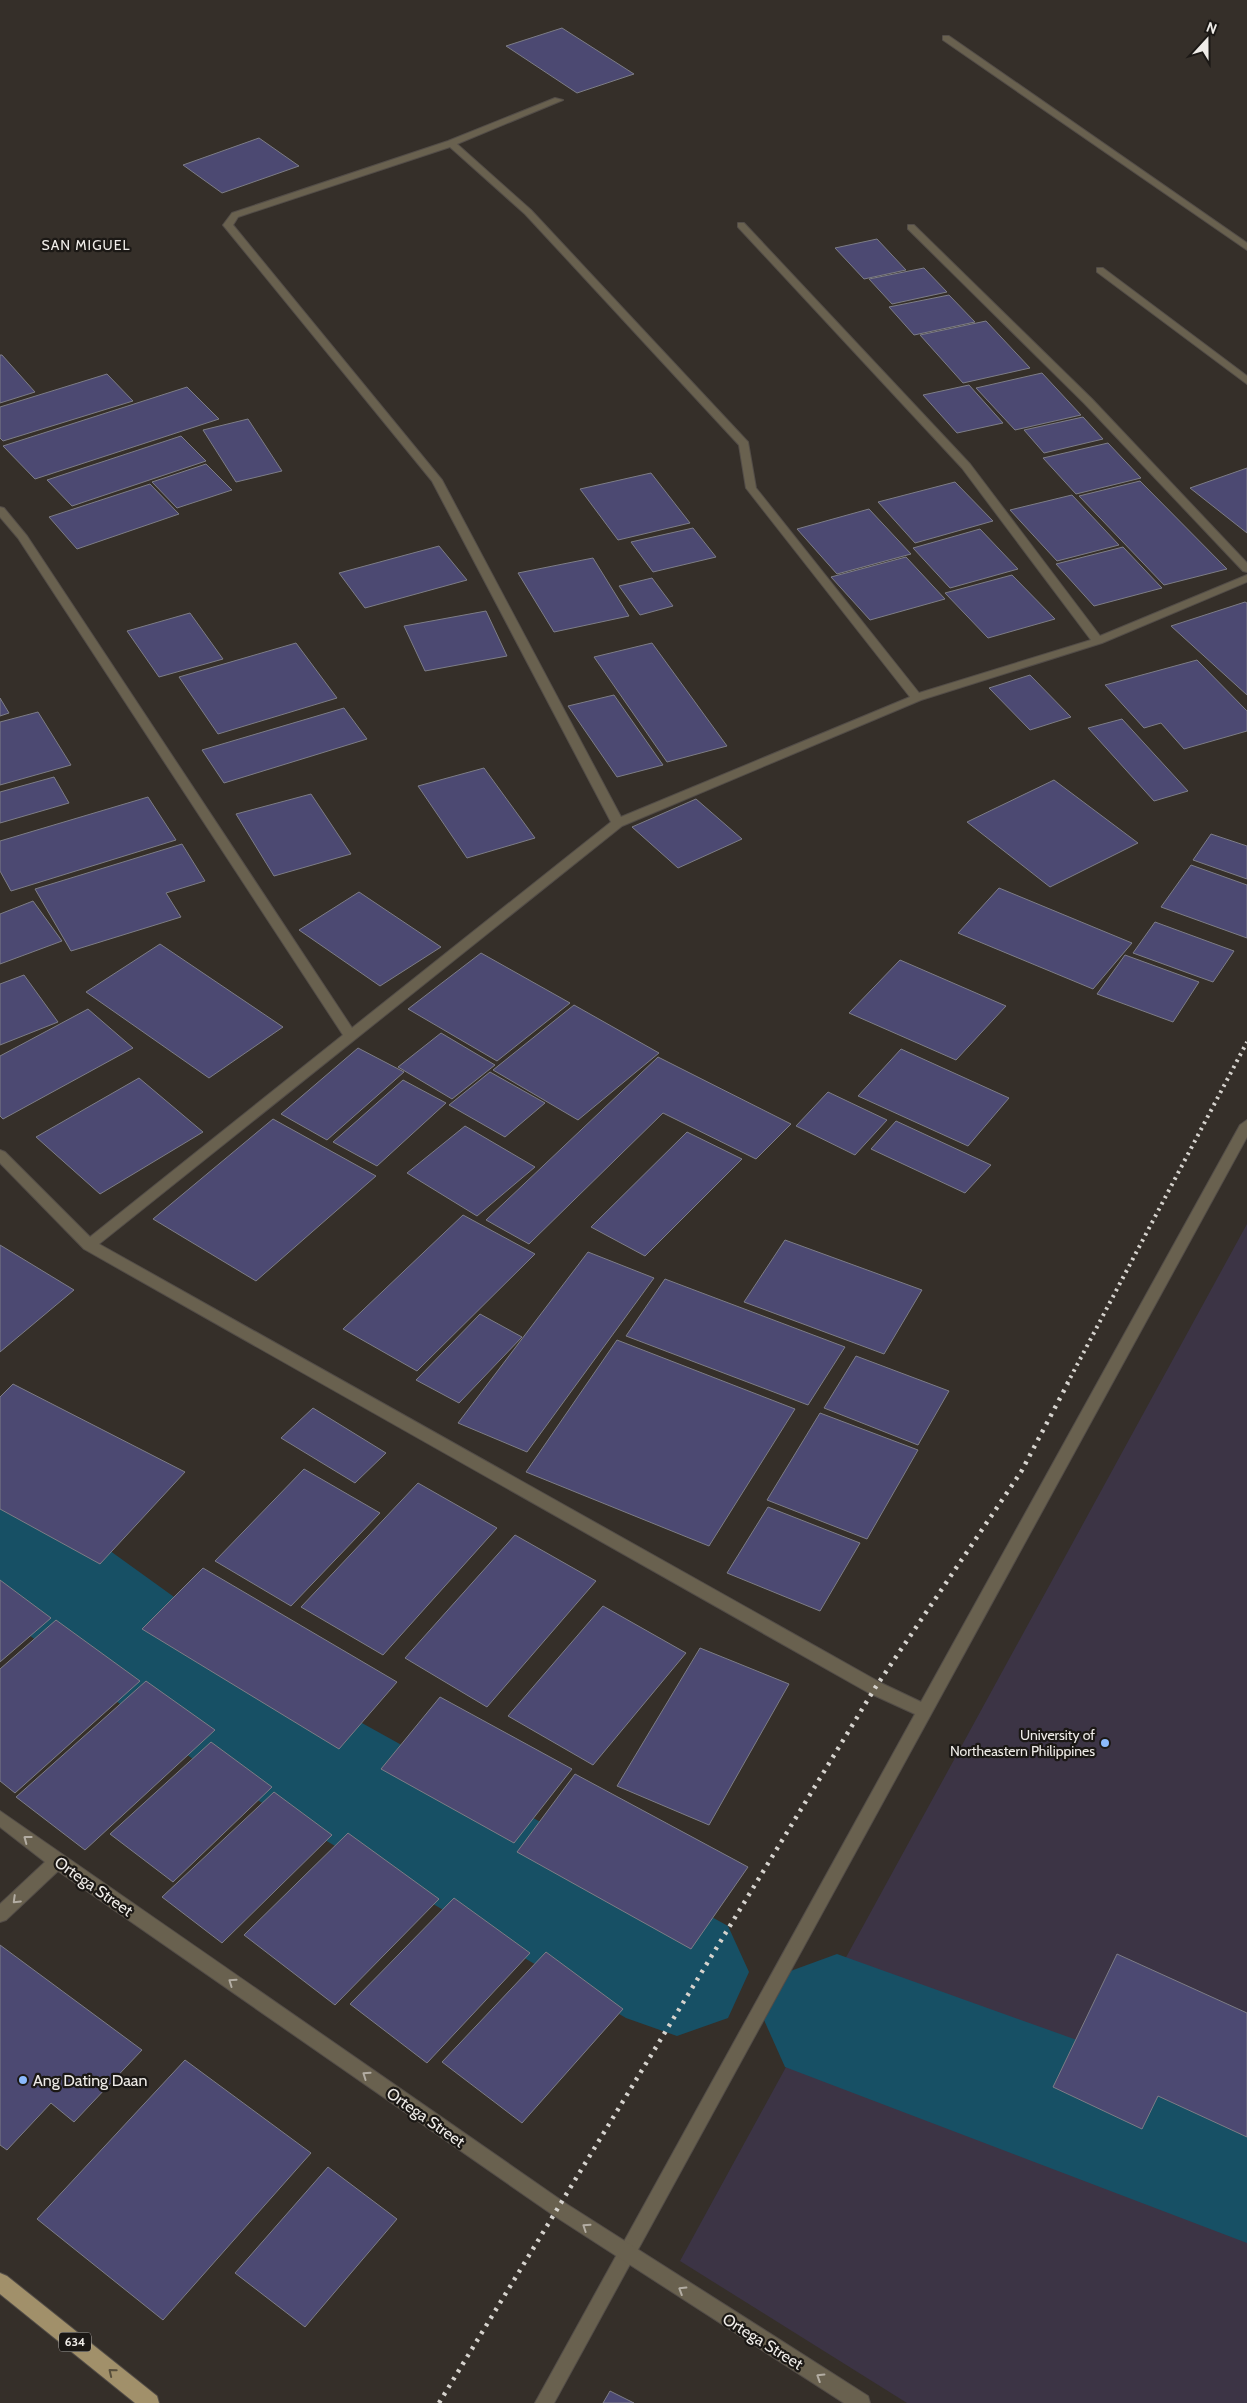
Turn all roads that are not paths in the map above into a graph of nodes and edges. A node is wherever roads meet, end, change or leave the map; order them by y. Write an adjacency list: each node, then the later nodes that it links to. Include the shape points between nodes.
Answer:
1 (946, 38): 6 (street)
2 (558, 100): 3 (street)
3 (451, 144): 13 (street, via 528,212 744,444 751,488); 14 (street, via 235,215 228,225 437,480)
4 (742, 225): 12 (street, via 966,466)
5 (911, 227): 10 (street, via 1088,400)
6 (1247, 247)
7 (1100, 270): 8 (street)
8 (1247, 381)
9 (0, 510): 15 (street, via 22,536)
10 (1247, 569)
11 (1247, 578): 12 (street)
12 (1098, 641): 13 (street)
13 (917, 698): 14 (street)
14 (618, 823): 15 (street)
15 (351, 1036): 18 (street)
16 (1247, 1125): 19 (street)
17 (0, 1155): 18 (street)
18 (89, 1244): 19 (street, via 875,1688)
19 (923, 1710): 23 (street)
20 (0, 1818): 21 (street, Ortega Street, one-way to 20)
21 (57, 1861): 22 (street, one-way to 22); 23 (street, Ortega Street, one-way to 21)
22 (0, 1916)
23 (626, 2254): 26 (street); 27 (street, Ortega Street, one-way to 23)
24 (0, 2282): 25 (main road, 634, one-way to 24)
25 (150, 2403)
26 (544, 2403)
27 (861, 2403)

